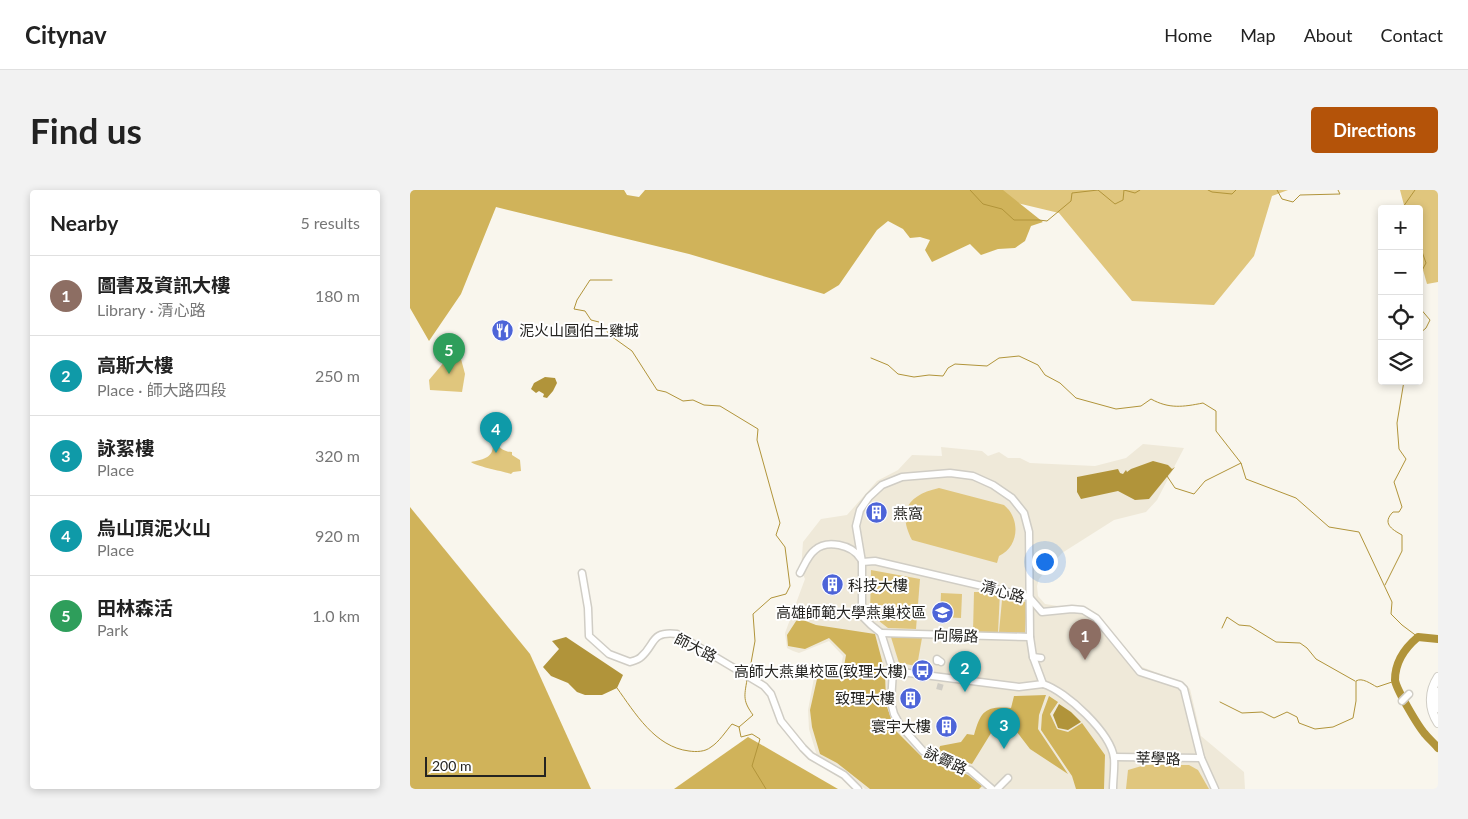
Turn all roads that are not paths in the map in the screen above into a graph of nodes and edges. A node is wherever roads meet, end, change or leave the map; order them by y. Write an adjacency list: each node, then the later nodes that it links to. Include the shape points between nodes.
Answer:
1 (862, 562): 3 (street, via 858,555 844,546 823,545 814,550); 4 (street, 清心路, via 875,561); 4 (street, via 856,526 860,510 868,497 882,485 902,477 950,473 973,476 1012,498 1024,513 1029,532); 5 (street, via 864,617)
2 (582, 573): 21 (street, 師大路, via 589,636 609,654 630,662 640,658 661,635 677,634 764,686 771,694 781,721 811,756 844,775)
3 (800, 573)
4 (1030, 597): 6 (street); 18 (street, 清心路, via 1042,612 1072,608 1083,610 1096,618 1140,672 1180,685 1189,706)
5 (881, 632): 6 (street, 向陽路); 9 (street)
6 (1030, 637): 7 (street)
7 (1033, 657): 8 (street); 11 (street)
8 (1041, 658)
9 (893, 671): 11 (street, via 1019,687); 20 (street, 詠霽路, via 891,702 900,725 923,751 970,770)
10 (1438, 677): 16 (main road, via 1430,703)
11 (1043, 684): 17 (street, via 1063,694 1081,709 1106,739)
12 (1438, 692): 15 (main road)
13 (1409, 694): 14 (street)
14 (1402, 701)
15 (1438, 708)
16 (1438, 723)
17 (1114, 757): 18 (street, 莘學路); 22 (street)
18 (1201, 758): 23 (street, 清心路)
19 (1008, 778): 20 (street)
20 (996, 788)
21 (858, 789)
22 (1113, 789)
23 (1215, 789)

